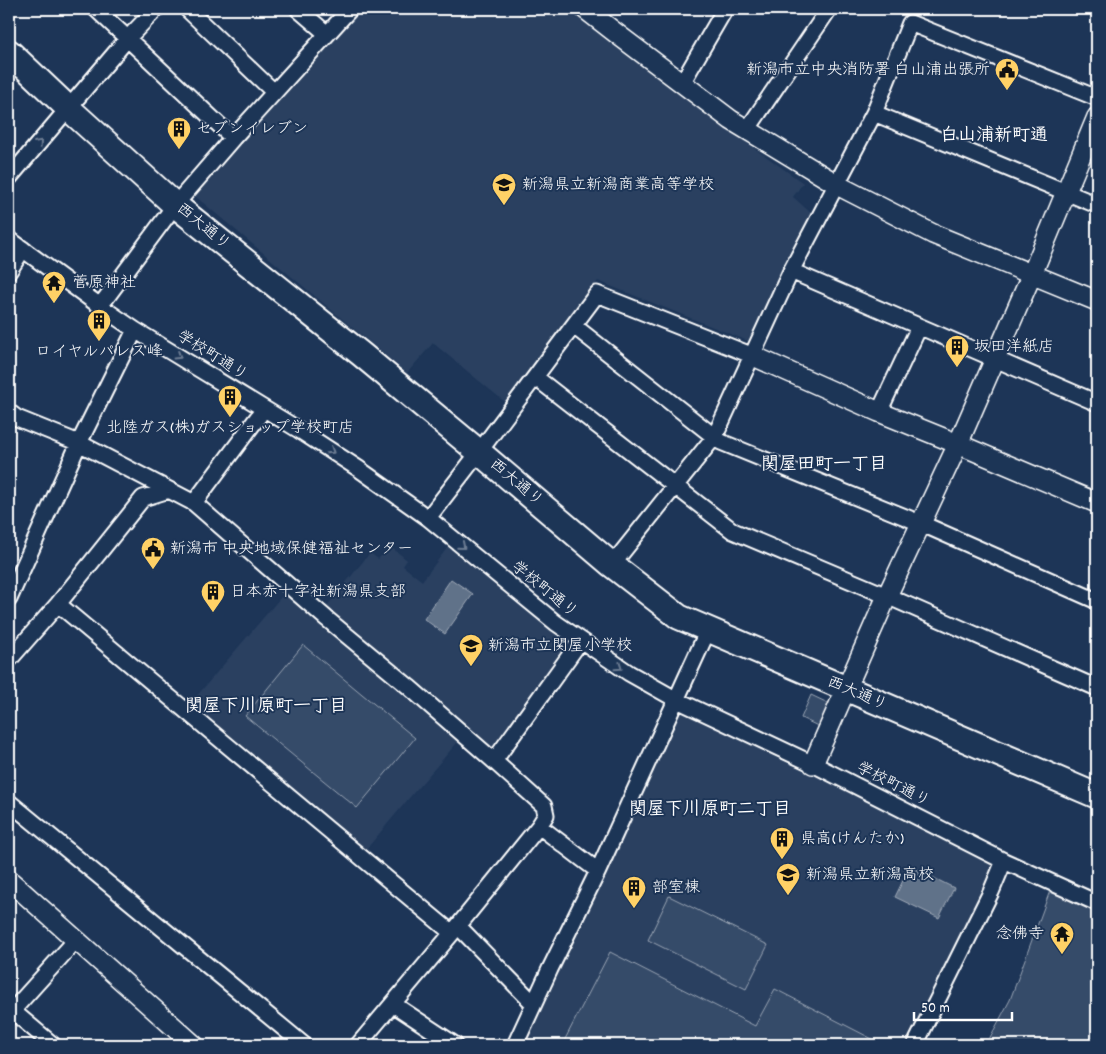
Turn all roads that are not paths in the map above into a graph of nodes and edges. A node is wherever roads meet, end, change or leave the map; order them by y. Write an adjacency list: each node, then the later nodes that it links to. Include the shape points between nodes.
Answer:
1 (96, 9): 10 (street)
2 (156, 9): 10 (street)
3 (187, 9): 13 (street)
4 (298, 9): 9 (street)
5 (350, 9): 9 (street)
6 (585, 9): 12 (street)
7 (725, 9): 12 (street)
8 (829, 9): 18 (street)
9 (327, 34): 13 (street)
10 (128, 38): 15 (street); 19 (street)
11 (9, 52): 15 (highway, 西大通り)
12 (682, 83): 18 (street)
13 (274, 92): 19 (street)
14 (1097, 98): 16 (street, via 910,23)
15 (68, 108): 20 (street, one-way to 15); 23 (highway, 西大通り)
16 (874, 113): 21 (street); 22 (street)
17 (1097, 117): 22 (street)
18 (747, 130): 21 (street)
19 (233, 138): 23 (street)
20 (9, 178)
21 (836, 184): 28 (street); 29 (street, via 933,234)
22 (1066, 192): 24 (street); 29 (street)
23 (175, 205): 31 (street); 45 (highway, 西大通り)
24 (1097, 205)
25 (9, 239): 26 (street, 学校町通り)
26 (23, 249): 27 (street); 31 (street, 学校町通り)
27 (9, 271)
28 (791, 271): 33 (street); 35 (street)
29 (1032, 274): 30 (street); 36 (street)
30 (1097, 301)
31 (100, 306): 34 (street, 学校町通り)
32 (574, 326): 35 (street, via 597,294); 37 (street); 42 (street)
33 (919, 326): 36 (street); 41 (street)
34 (135, 330): 39 (street, 学校町通り, one-way to 39); 43 (street)
35 (752, 355): 41 (street); 42 (street)
36 (994, 360): 38 (street); 44 (street)
37 (535, 377): 45 (street); 46 (street)
38 (1097, 404)
39 (264, 409): 48 (street); 50 (street, 学校町通り, one-way to 50, via 359,469)
40 (9, 412): 43 (street)
41 (879, 412): 44 (street)
42 (715, 436): 46 (street); 51 (street, via 721,442)
43 (79, 443): 47 (street); 54 (street)
44 (958, 444): 49 (street); 51 (street)
45 (479, 452): 50 (street); 52 (highway, 西大通り)
46 (676, 486): 52 (street); 53 (street, via 733,531)
47 (169, 490): 48 (street); 56 (street, via 143,498)
48 (194, 503): 63 (street)
49 (1097, 503)
50 (428, 518): 58 (street, 学校町通り, one-way to 58)
51 (920, 523): 53 (street); 55 (street)
52 (612, 564): 57 (highway, 西大通り, via 679,617)
53 (887, 596): 60 (street); 61 (street)
54 (9, 599)
55 (1097, 601)
56 (58, 604): 59 (street); 72 (street)
57 (708, 630): 61 (highway, 西大通り); 62 (street)
58 (581, 640): 62 (street, 学校町通り, one-way to 62, via 629,673); 63 (street)
59 (9, 660)
60 (1097, 688)
61 (846, 689): 64 (street); 65 (highway, 西大通り)
62 (677, 700): 64 (street, 学校町通り); 69 (street)
63 (494, 761): 67 (street, via 544,806 546,815)
64 (813, 764): 68 (street, 学校町通り)
65 (1097, 796)
66 (9, 802): 80 (street)
67 (539, 826): 69 (street); 72 (street)
68 (1004, 860): 71 (street, 学校町通り); 83 (street)
69 (598, 871): 75 (street)
70 (9, 880): 73 (street)
71 (1097, 903)
72 (455, 930): 74 (street); 75 (street)
73 (76, 940): 76 (street); 79 (street)
74 (393, 1004): 77 (street); 81 (street)
75 (534, 1004): 82 (street)
76 (11, 1010): 78 (street)
77 (447, 1043)
78 (53, 1045)
79 (194, 1045)
80 (304, 1045)
81 (358, 1045)
82 (515, 1045)
83 (915, 1045)

